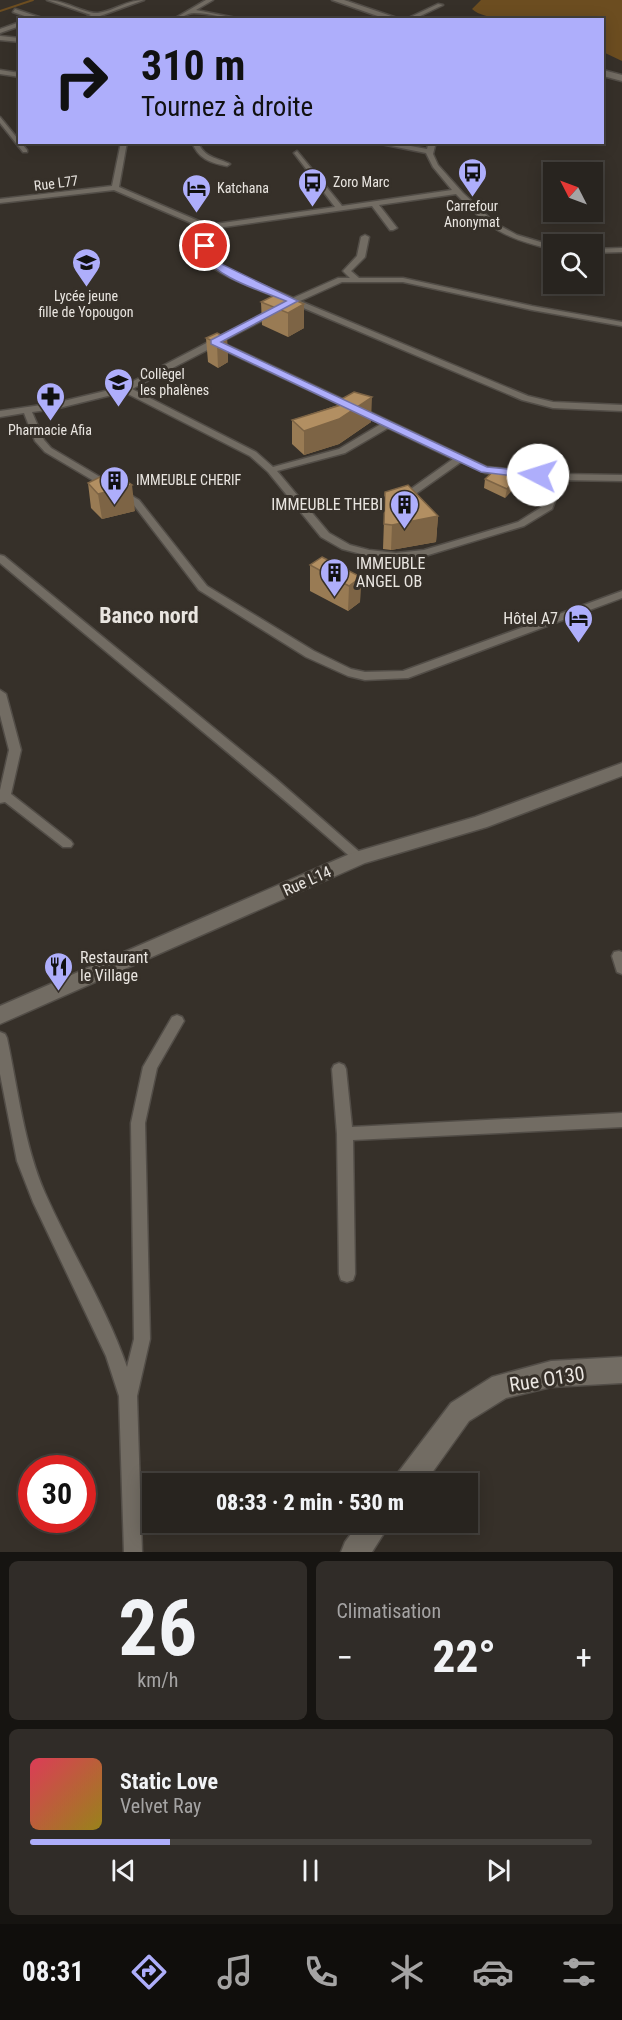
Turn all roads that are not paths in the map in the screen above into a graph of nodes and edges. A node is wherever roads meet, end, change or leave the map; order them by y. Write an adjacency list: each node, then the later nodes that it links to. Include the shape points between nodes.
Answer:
1 (50, 0): 8 (street)
2 (141, 0): 8 (street)
3 (210, 0): 7 (street)
4 (336, 0): 13 (street)
5 (440, 5): 14 (street)
6 (15, 11): 9 (street)
7 (193, 11): 11 (street); 12 (street)
8 (97, 15): 10 (street)
9 (33, 18)
10 (88, 18)
11 (178, 18)
12 (233, 18)
13 (393, 18)
14 (411, 18)
15 (18, 25): 16 (street)
16 (0, 31)
17 (0, 38): 18 (street)
18 (18, 40)
19 (0, 72): 21 (street)
20 (604, 73): 22 (street)
21 (18, 75)
22 (622, 78)
23 (0, 119): 24 (street)
24 (18, 142)
25 (20, 144): 30 (street)
26 (124, 144): 34 (street)
27 (196, 144): 33 (street, via 199,153)
28 (386, 144): 31 (street)
29 (432, 144): 31 (street)
30 (25, 151)
31 (429, 151): 35 (street, via 431,160)
32 (297, 153): 38 (street)
33 (227, 164)
34 (116, 188): 36 (street, Rue L77); 39 (street)
35 (459, 191): 37 (street); 42 (street, via 493,225)
36 (0, 201)
37 (374, 203): 38 (street); 40 (street)
38 (340, 208): 39 (street)
39 (207, 227): 46 (street, via 204,252 212,263)
40 (393, 228)
41 (365, 237): 45 (street, via 361,257 347,271)
42 (543, 245)
43 (622, 250): 44 (street)
44 (603, 251)
45 (356, 279): 46 (street, via 332,283); 47 (street, via 403,280)
46 (294, 301): 48 (street); 50 (street, via 525,398 553,405)
47 (622, 324)
48 (214, 342): 49 (street); 53 (street)
49 (125, 389): 51 (street); 55 (street, via 244,449)
50 (622, 408)
51 (27, 410): 52 (street); 60 (street, via 48,450 142,507 203,588 310,654 348,672 374,677 404,675)
52 (0, 414)
53 (388, 424): 54 (street); 55 (street, via 342,451)
54 (459, 459): 56 (street, via 485,470); 58 (street)
55 (271, 470): 56 (street, via 325,535 346,547 396,556 425,553 521,524 549,507)
56 (559, 477): 57 (street)
57 (622, 478)
58 (404, 498)
59 (0, 558): 65 (street, via 93,638 281,788)
60 (622, 594)
61 (0, 694): 63 (street, via 15,750)
62 (622, 769): 65 (street, Rue L14, via 480,822)
63 (3, 797): 64 (street)
64 (67, 844)
65 (359, 858): 66 (street, Rue L14)
66 (0, 1015)
67 (177, 1021): 74 (street, via 150,1067 138,1123 142,1339)
68 (0, 1038): 74 (street, via 25,1161 110,1344)
69 (339, 1069): 71 (street)
70 (622, 1120): 71 (street)
71 (345, 1134): 72 (street)
72 (347, 1274)
73 (622, 1370): 75 (street, Rue O130, via 551,1374 501,1386 460,1412)
74 (128, 1395): 77 (street)
75 (414, 1473)
76 (369, 1533): 78 (street)
77 (133, 1552)
78 (355, 1552)

